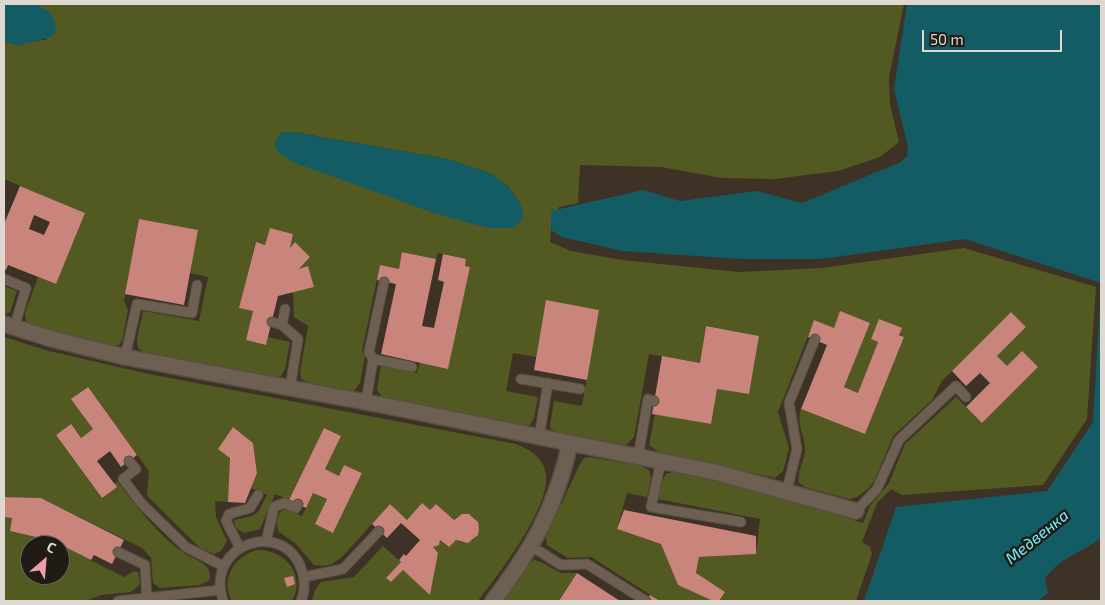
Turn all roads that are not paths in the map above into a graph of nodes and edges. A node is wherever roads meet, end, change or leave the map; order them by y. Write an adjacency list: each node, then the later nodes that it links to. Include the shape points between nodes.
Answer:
1 (4, 279): 7 (lane, via 26,288)
2 (384, 282): 10 (lane, via 369,352)
3 (197, 285): 9 (lane, via 192,314 137,304)
4 (285, 308): 6 (lane)
5 (272, 322): 6 (lane)
6 (282, 325): 14 (lane, via 298,339)
7 (9, 326): 9 (street)
8 (815, 340): 24 (lane, via 789,403 797,449)
9 (125, 357): 14 (street)
10 (373, 359): 11 (lane); 18 (lane)
11 (412, 367)
12 (521, 378): 13 (lane)
13 (548, 384): 15 (lane); 19 (lane)
14 (290, 388): 18 (street)
15 (580, 389)
16 (966, 397): 27 (lane, via 956,386 899,440 877,489)
17 (654, 400): 21 (lane, via 648,399)
18 (366, 402): 19 (street)
19 (539, 437): 20 (street)
20 (570, 443): 21 (street); 31 (street, via 557,494)
21 (638, 457): 23 (street)
22 (129, 461): 34 (lane, via 136,470 123,478 141,503 186,547)
23 (661, 461): 24 (street); 28 (lane, via 651,507)
24 (787, 490): 27 (street)
25 (258, 495): 32 (lane, via 250,508 237,507 226,522)
26 (298, 504): 30 (lane, via 296,508 284,503 274,507)
27 (856, 511)
28 (741, 522)
29 (379, 531): 35 (lane, via 343,569)
30 (266, 542): 32 (lane, via 254,542); 35 (lane, via 277,544 295,556)
31 (531, 546): 41 (street); 42 (lane, via 561,565 587,564)
32 (240, 548): 34 (lane)
33 (118, 552): 37 (lane, via 145,565)
34 (224, 566): 36 (lane)
35 (304, 577): 40 (lane)
36 (220, 590): 37 (lane); 39 (lane)
37 (147, 600): 38 (lane)
38 (118, 601)
39 (223, 601)
40 (301, 601)
41 (493, 601)
42 (646, 601)

